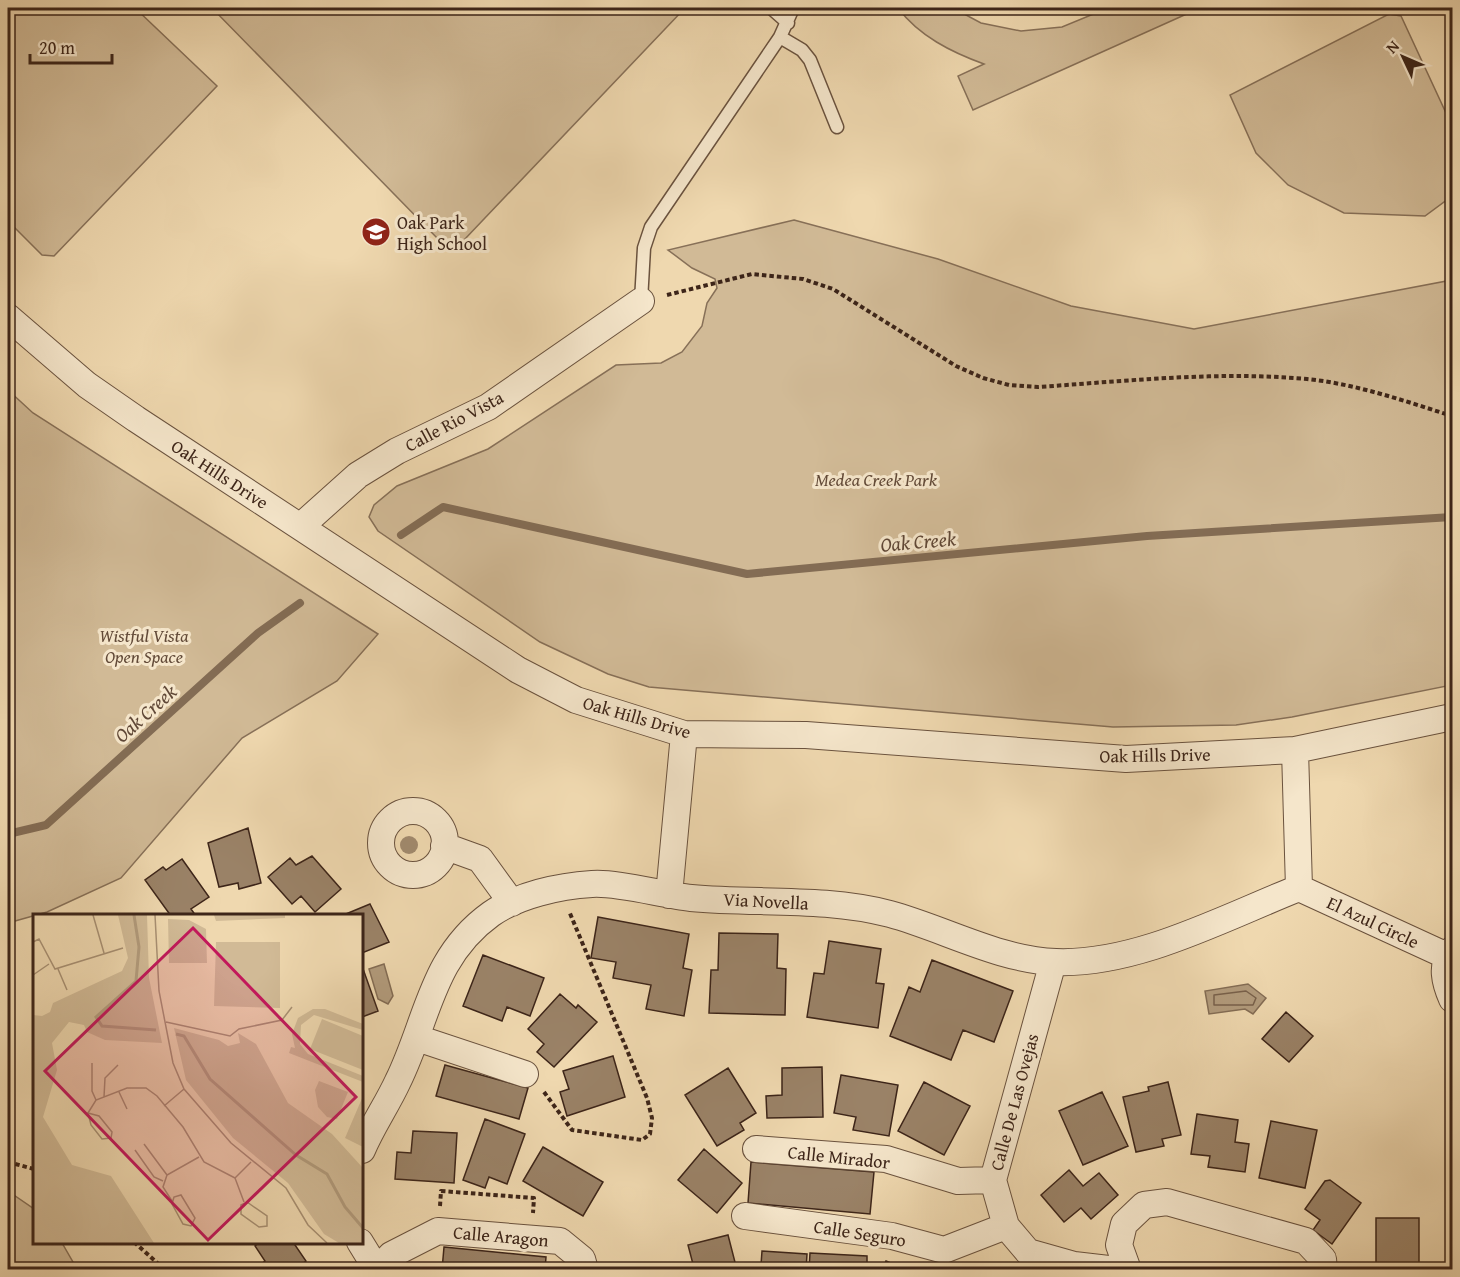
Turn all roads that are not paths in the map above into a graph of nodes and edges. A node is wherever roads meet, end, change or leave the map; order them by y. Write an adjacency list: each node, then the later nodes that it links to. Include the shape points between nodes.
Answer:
1 (771, 8): 3 (lane)
2 (793, 8): 3 (lane)
3 (788, 23): 4 (lane)
4 (780, 37): 5 (lane, via 802,50 810,60); 6 (lane, via 651,227 644,248)
5 (837, 127)
6 (641, 301): 8 (street, Calle Rio Vista, via 488,407 397,451 358,475)
7 (8, 317): 8 (street, Oak Hills Drive, via 87,386)
8 (302, 526): 10 (street, Oak Hills Drive, via 518,670 576,700)
9 (1452, 717): 11 (street, Oak Hills Drive)
10 (684, 735): 11 (street, Oak Hills Drive, via 806,735 1126,759); 14 (street)
11 (1295, 750): 13 (street)
12 (444, 846): 15 (street, via 480,859)
13 (1299, 888): 16 (street, El Azul Circle); 17 (street, Via Novella, via 1136,953 1098,961)
14 (669, 896): 15 (street, Via Novella, via 595,883 560,888); 17 (street, Via Novella, via 846,905 891,915 1007,953)
15 (512, 903): 19 (street, Via Novella, via 490,915 456,947 434,984)
16 (1450, 953): 18 (street, El Azul Circle, via 1444,979)
17 (1053, 962): 24 (street, Calle De Las Ovejas)
18 (1452, 999)
19 (417, 1038): 20 (street); 21 (street, Via Novella, via 398,1083)
20 (525, 1074)
21 (367, 1119): 22 (street, Via Novella)
22 (363, 1144)
23 (756, 1149): 24 (street, Calle Mirador, via 886,1159 958,1181)
24 (993, 1180): 26 (street, Calle De Las Ovejas)
25 (745, 1216): 26 (street, Calle Seguro, via 892,1236 944,1250)
26 (1005, 1226): 30 (street, Calle De Las Ovejas, via 1028,1252 1074,1264)
27 (361, 1244): 28 (street, Calle Aragon)
28 (377, 1269): 29 (street, Calle Aragon, via 391,1256 438,1231 560,1241 582,1259)
29 (585, 1269)
30 (1116, 1269)
31 (1128, 1269): 32 (street, via 1119,1245 1124,1224 1144,1205 1167,1202 1306,1241 1323,1260)
32 (1324, 1269)

